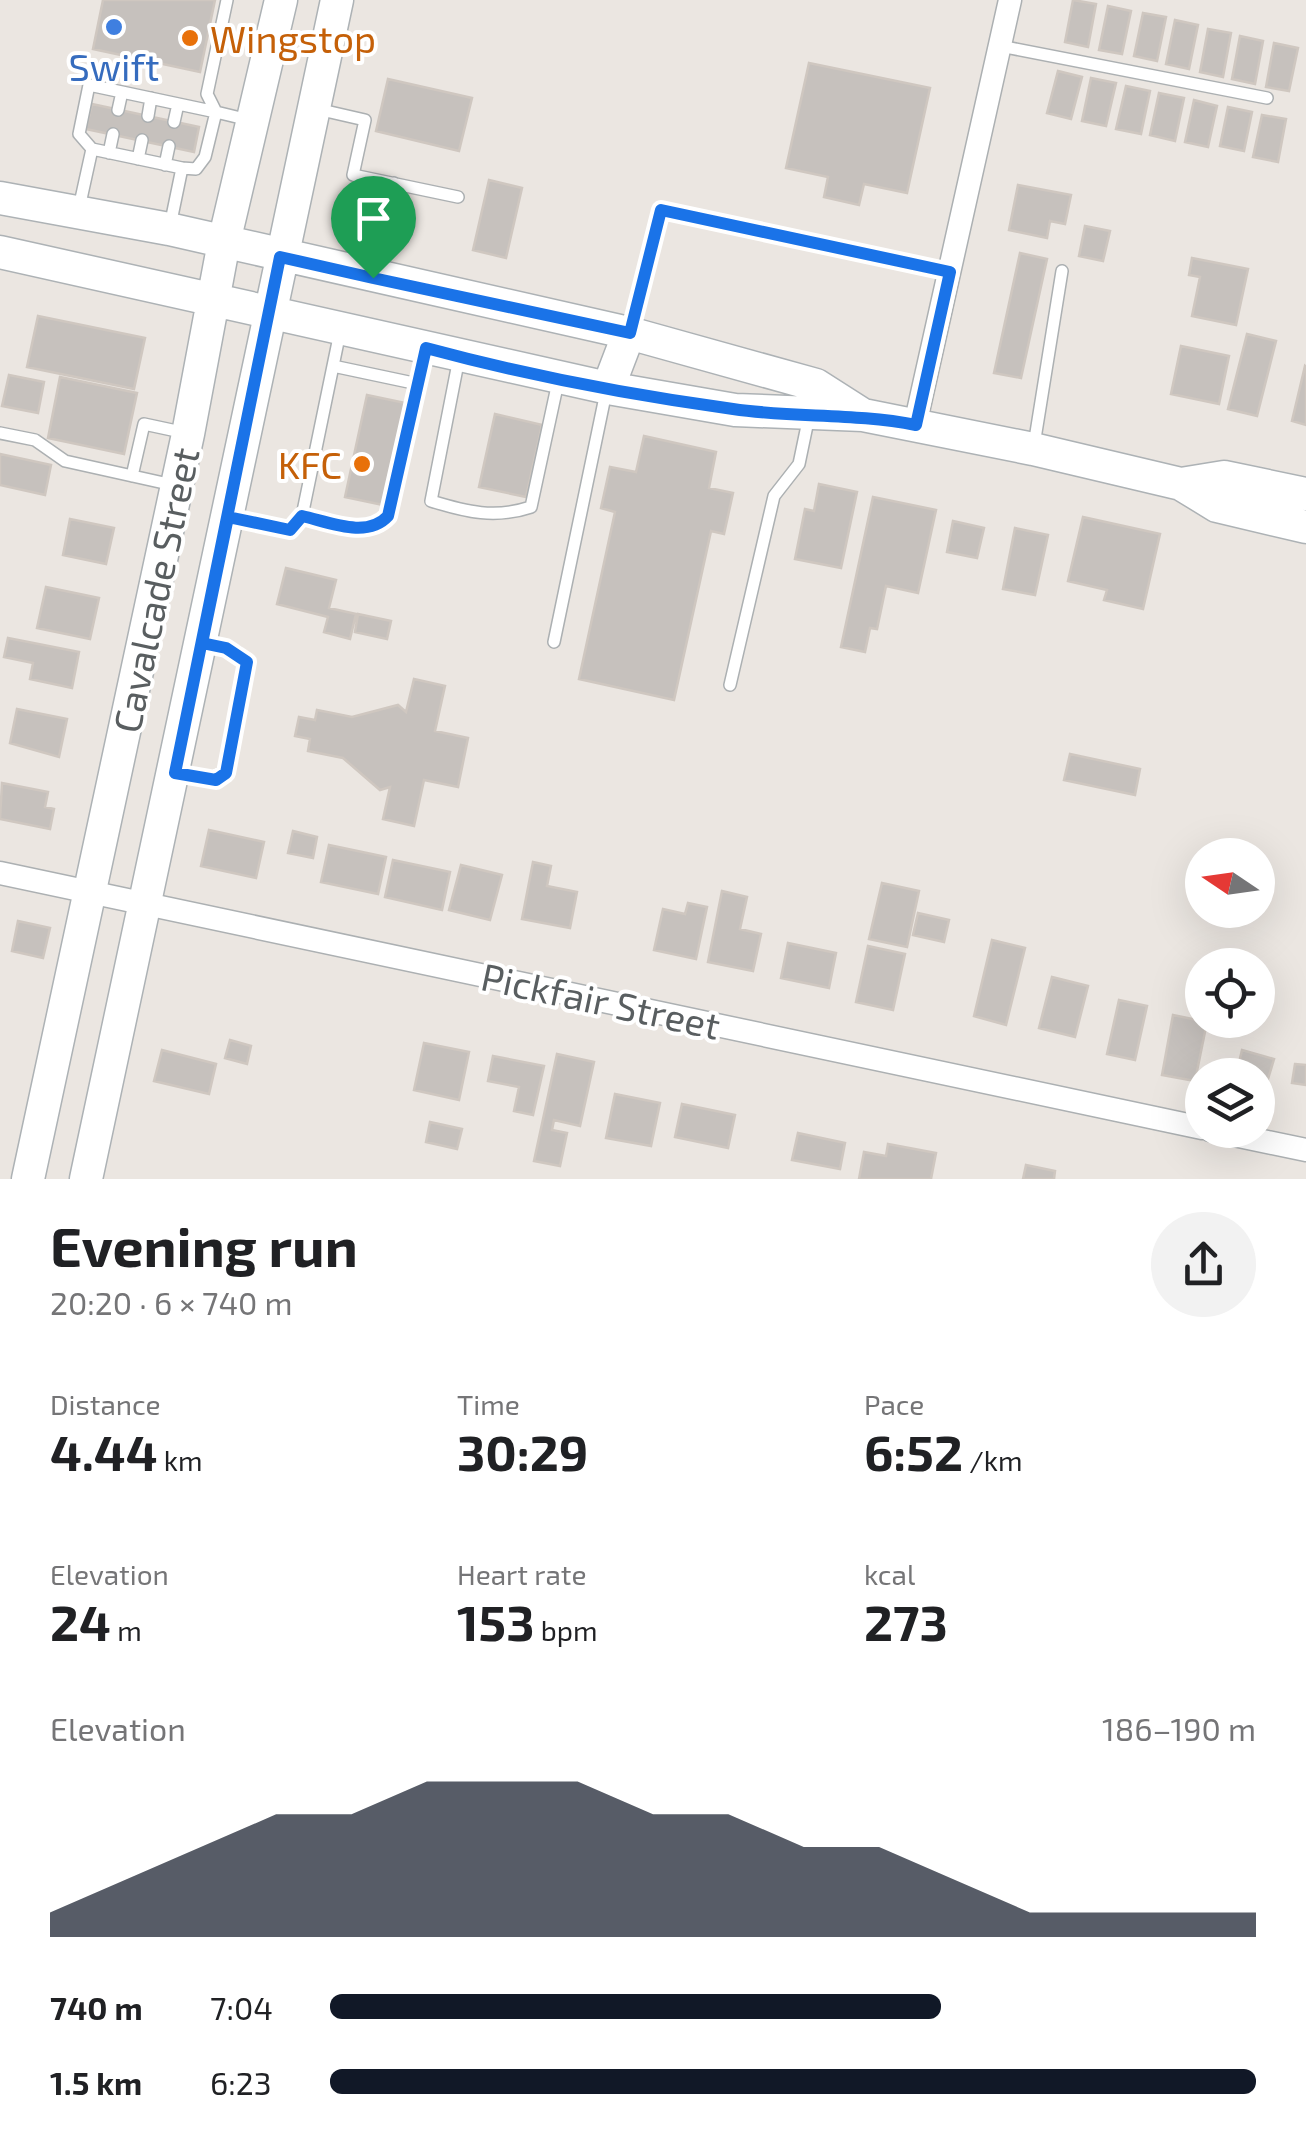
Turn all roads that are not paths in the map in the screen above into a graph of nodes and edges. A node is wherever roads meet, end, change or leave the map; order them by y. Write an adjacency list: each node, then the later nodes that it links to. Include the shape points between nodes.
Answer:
1 (227, 0): 12 (lane, via 207,94)
2 (281, 0): 15 (main road, Cavalcade Street)
3 (336, 0): 10 (main road, Cavalcade Street)
4 (1010, 0): 5 (street)
5 (1000, 46): 8 (lane); 33 (street)
6 (122, 92): 7 (lane); 11 (lane); 19 (lane, via 89,84 79,134)
7 (152, 98): 9 (lane); 13 (lane)
8 (1266, 98)
9 (178, 104): 12 (lane); 14 (lane)
10 (313, 108): 24 (lane, via 365,120 354,175); 31 (main road, Cavalcade Street)
11 (118, 110)
12 (216, 112): 15 (lane); 23 (lane, via 205,157 196,170)
13 (148, 116)
14 (174, 122)
15 (255, 122): 29 (main road, Cavalcade Street)
16 (113, 134): 20 (lane)
17 (142, 140): 21 (lane)
18 (169, 146): 22 (lane)
19 (92, 149): 20 (lane); 27 (lane)
20 (109, 153): 21 (lane)
21 (138, 159): 22 (lane)
22 (166, 164): 23 (lane)
23 (182, 168): 28 (lane)
24 (394, 183): 25 (lane); 34 (lane)
25 (458, 196)
26 (0, 198): 27 (main road)
27 (78, 212): 28 (main road)
28 (169, 229): 29 (main road)
29 (224, 242): 31 (main road); 35 (main road, Cavalcade Street)
30 (0, 252): 35 (main road)
31 (280, 257): 34 (main road); 36 (main road, Cavalcade Street)
32 (1062, 271): 50 (lane)
33 (950, 272): 38 (lane, via 661,210); 47 (street)
34 (373, 278): 38 (main road)
35 (213, 298): 36 (main road); 49 (main road, Cavalcade Street)
36 (269, 312): 37 (main road); 56 (main road, Cavalcade Street)
37 (340, 331): 39 (main road); 41 (lane)
38 (630, 333): 44 (main road); 45 (main road, via 816,385)
39 (426, 348): 40 (main road); 43 (lane)
40 (460, 357): 42 (main road); 42 (lane, via 431,501 501,517 530,507)
41 (333, 366): 43 (lane); 55 (lane)
42 (559, 378): 44 (main road)
43 (418, 384): 55 (lane, via 388,516 362,529)
44 (608, 388): 46 (main road); 58 (lane)
45 (863, 415): 46 (main road); 47 (main road)
46 (809, 416): 60 (lane, via 798,464 774,496)
47 (916, 425): 50 (main road)
48 (0, 433): 51 (lane, via 35,440 65,460)
49 (188, 434): 51 (lane, via 144,424); 53 (main road, Cavalcade Street)
50 (1033, 449): 52 (main road)
51 (132, 476): 53 (lane)
52 (1181, 484): 54 (main road, via 1224,478); 57 (main road, via 1217,506)
53 (177, 486): 63 (main road, Cavalcade Street)
54 (1306, 494)
55 (302, 516): 56 (lane, via 290,530)
56 (228, 517): 59 (main road, Cavalcade Street)
57 (1306, 527)
58 (554, 642)
59 (202, 643): 61 (main road, Cavalcade Street); 61 (lane, via 247,662 226,773 216,780)
60 (730, 686)
61 (175, 773): 64 (main road, Cavalcade Street)
62 (0, 874): 63 (street, Pickfair Street)
63 (90, 893): 64 (street, Pickfair Street); 68 (main road, Cavalcade Street)
64 (148, 904): 65 (street, Pickfair Street); 69 (main road, Cavalcade Street)
65 (1185, 1124)
66 (1275, 1144): 67 (street)
67 (1306, 1150)
68 (28, 1179)
69 (86, 1179)

